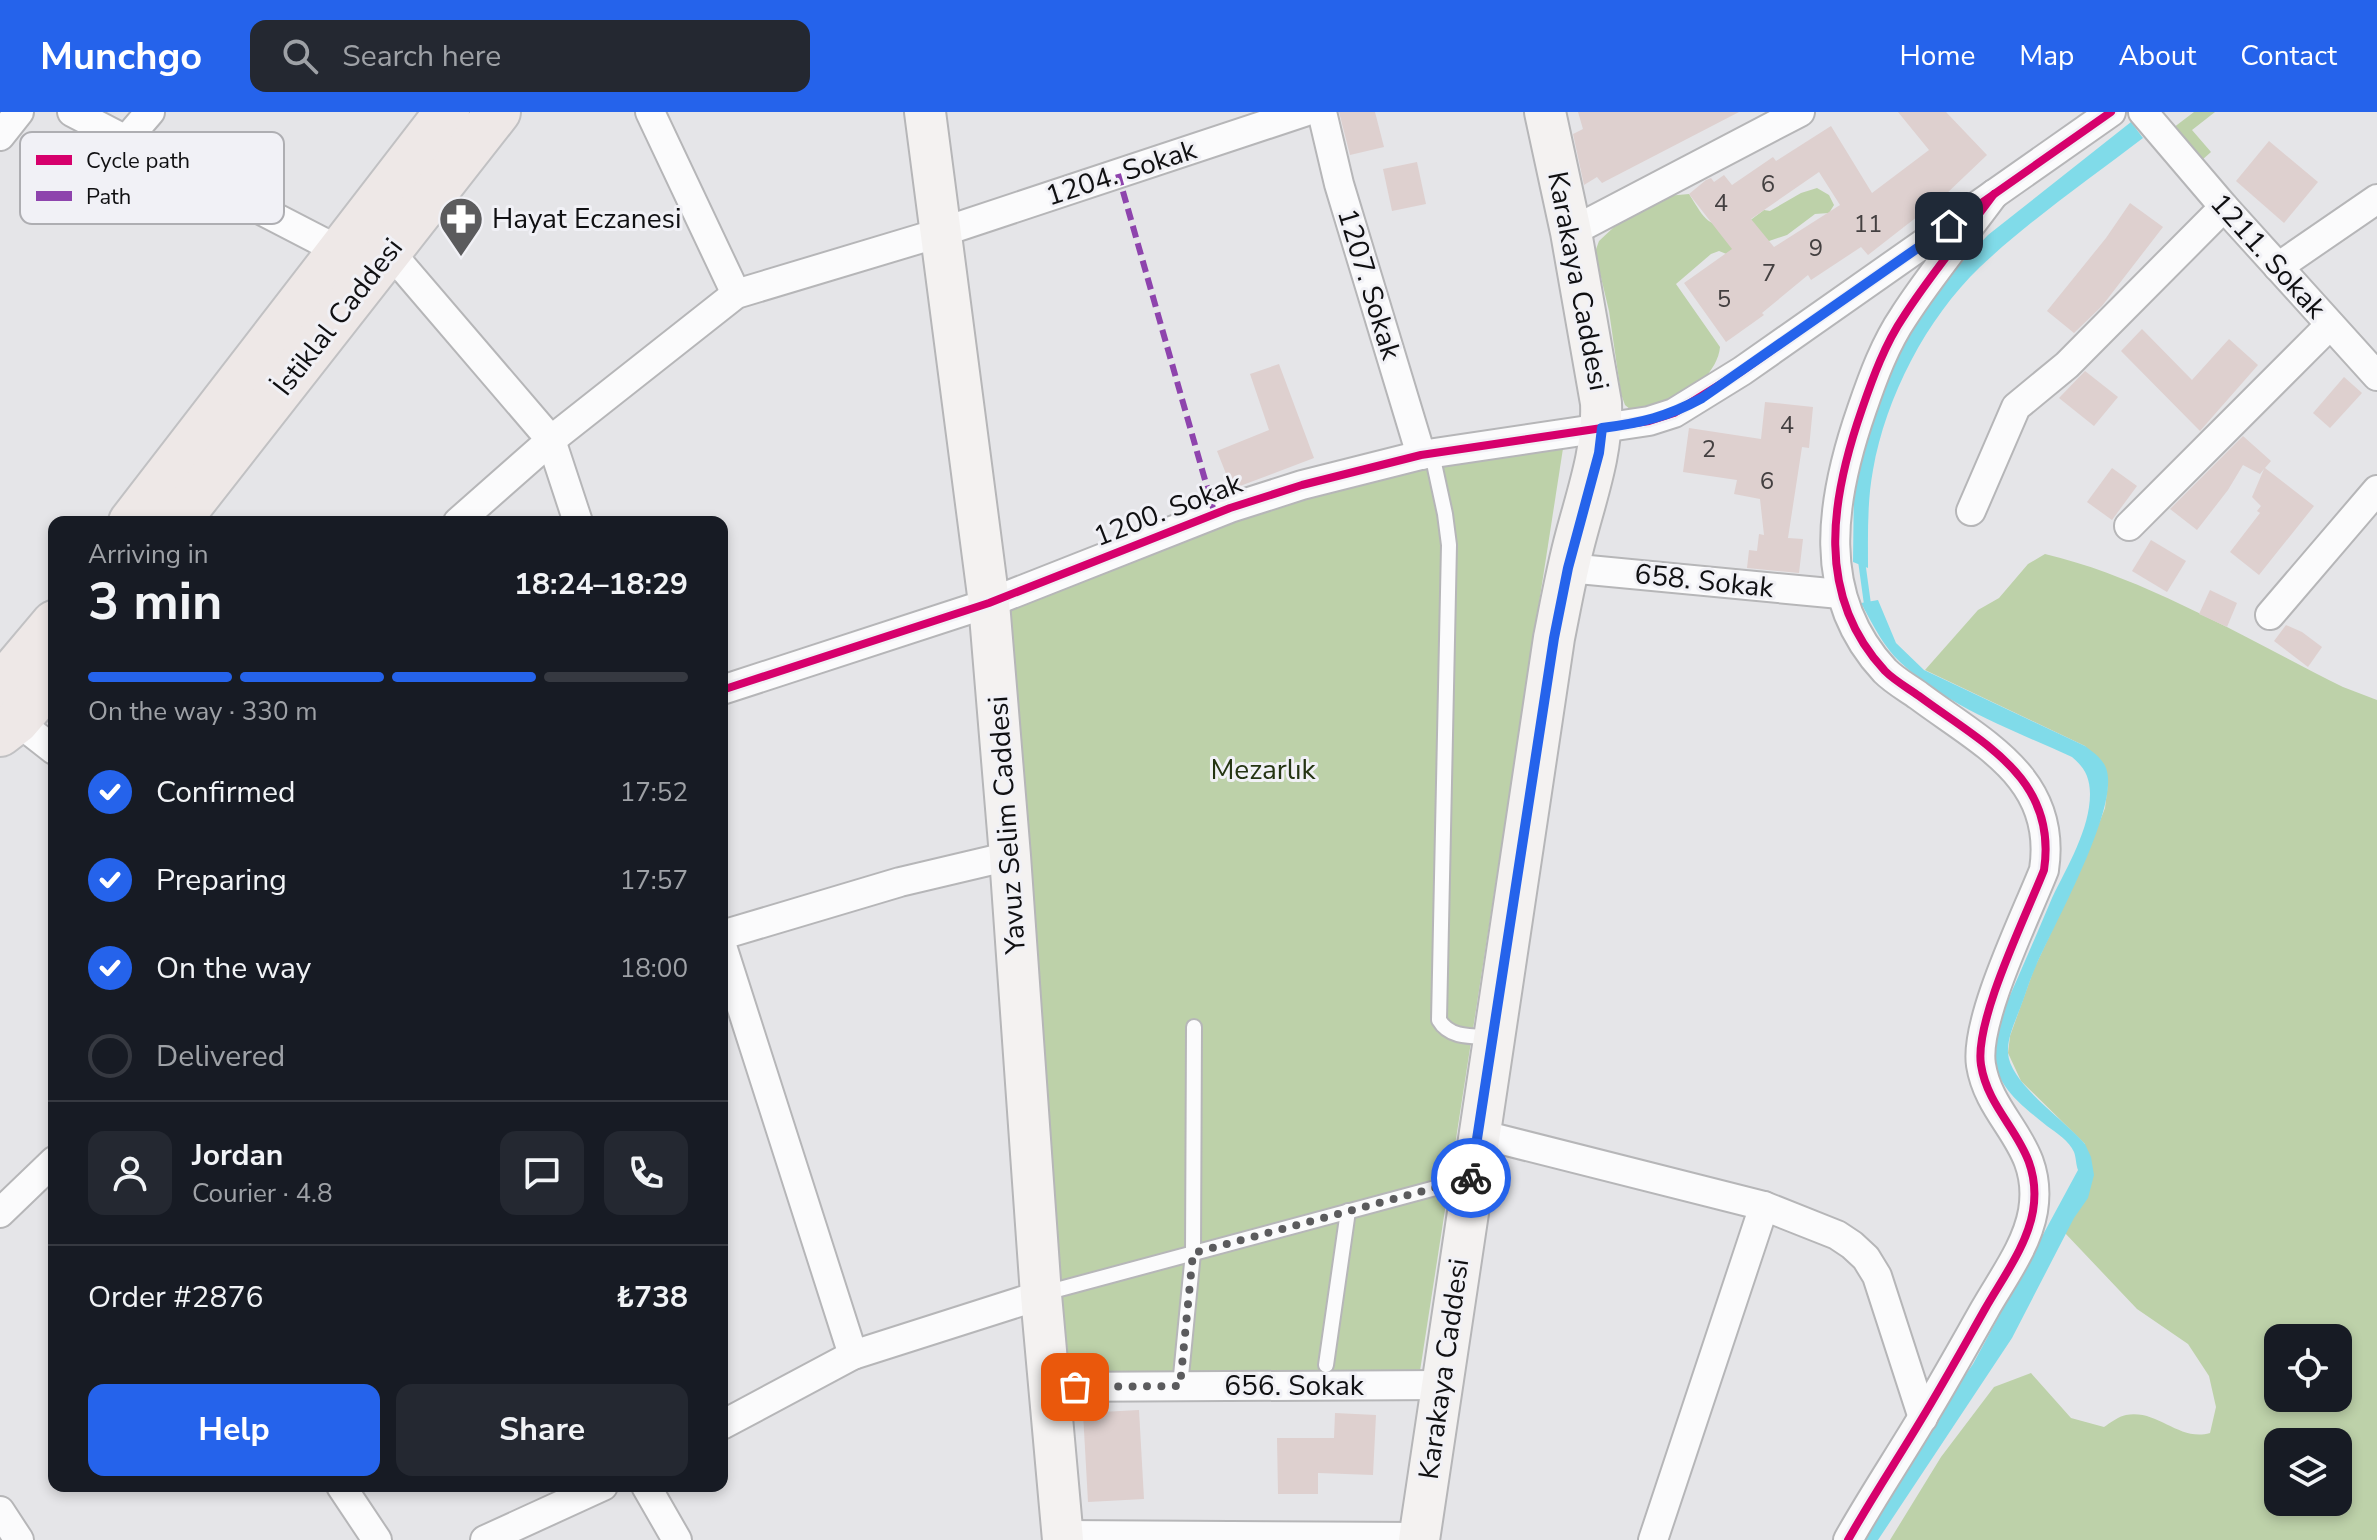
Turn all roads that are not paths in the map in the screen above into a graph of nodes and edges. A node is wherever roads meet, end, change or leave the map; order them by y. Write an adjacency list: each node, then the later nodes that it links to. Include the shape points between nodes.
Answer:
1 (19, 112): 16 (street)
2 (72, 112): 14 (street)
3 (150, 112): 15 (street)
4 (447, 112): 23 (main road, İstiklal Caddesi)
5 (498, 112): 24 (main road, İstiklal Caddesi)
6 (650, 112): 26 (street)
7 (925, 112): 22 (street, Yavuz Selim Caddesi)
8 (1304, 112): 22 (street, 1204. Sokak)
9 (1322, 112): 31 (street, 1207. Sokak, via 1339,184)
10 (1545, 112): 21 (street, Karakaya Caddesi)
11 (1800, 112): 21 (street)
12 (2111, 112): 17 (street, 1200. Sokak)
13 (2143, 112): 19 (street, 1211. Sokak)
14 (111, 132)
15 (133, 132)
16 (0, 136)
17 (1994, 194): 29 (street, 1200. Sokak, via 1702,398 1649,421); 40 (street, via 1904,315 1880,359 1838,495 1835,552)
18 (2377, 199): 25 (street)
19 (2224, 207): 25 (street, 1211. Sokak); 33 (street, via 2067,365 2016,407)
20 (284, 222): 23 (street)
21 (1571, 232): 29 (street, Karakaya Caddesi)
22 (939, 233): 26 (street, 1204. Sokak); 41 (street, Yavuz Selim Caddesi)
23 (338, 250): 34 (main road, İstiklal Caddesi)
24 (389, 251): 30 (street); 35 (main road, İstiklal Caddesi)
25 (2278, 267): 27 (street, 1211. Sokak)
26 (736, 294): 30 (street)
27 (2330, 325): 28 (street, 1211. Sokak); 38 (street)
28 (2377, 376)
29 (1602, 428): 31 (street, 1200. Sokak); 39 (street, Karakaya Caddesi)
30 (551, 440): 36 (street); 37 (street)
31 (1426, 455): 41 (street, 1200. Sokak, via 1329,477 1230,508); 52 (lane, via 1449,545 1439,1020 1452,1033)
32 (2377, 490): 42 (street)
33 (1971, 511)
34 (136, 516)
35 (182, 516)
36 (465, 516)
37 (576, 516)
38 (2129, 526)
39 (1568, 568): 40 (street, 658. Sokak); 52 (street, Karakaya Caddesi)
40 (1840, 594): 66 (street, via 1866,646 1886,672 2020,775 2038,805 2046,837 2044,870 1987,1013 1980,1051 1990,1091 2030,1162 2033,1210 2020,1247)
41 (989, 603): 45 (street, 1200. Sokak); 48 (street, Yavuz Selim Caddesi)
42 (2270, 615)
43 (48, 634): 46 (main road)
44 (48, 682): 46 (main road)
45 (728, 688)
46 (6, 714): 47 (street)
47 (48, 746)
48 (1010, 856): 49 (street); 60 (street, Yavuz Selim Caddesi)
49 (728, 933)
50 (728, 965): 61 (street)
51 (1194, 1027): 59 (lane)
52 (1493, 1037): 53 (street, Karakaya Caddesi)
53 (1479, 1134): 55 (street, Karakaya Caddesi); 56 (street)
54 (48, 1167): 58 (street)
55 (1472, 1178): 57 (lane); 63 (street, Karakaya Caddesi)
56 (1764, 1206): 66 (street, via 1837,1235 1866,1258 1877,1276); 78 (street)
57 (1348, 1211): 59 (lane); 62 (lane)
58 (0, 1213)
59 (1193, 1253): 60 (lane); 64 (lane)
60 (1041, 1295): 61 (street); 65 (street, Yavuz Selim Caddesi)
61 (853, 1355): 67 (street)
62 (1326, 1365)
63 (1442, 1385): 64 (street, 656. Sokak); 73 (street, Karakaya Caddesi)
64 (1180, 1386): 65 (street, 656. Sokak)
65 (1049, 1387): 72 (street, Yavuz Selim Caddesi)
66 (1923, 1418): 79 (street)
67 (728, 1422)
68 (345, 1492): 75 (street)
69 (590, 1492): 76 (street)
70 (649, 1492): 77 (street)
71 (0, 1511): 74 (street)
72 (1063, 1538): 73 (street)
73 (1420, 1538)
74 (19, 1540)
75 (377, 1540)
76 (485, 1540)
77 (677, 1540)
78 (1653, 1540)
79 (1848, 1540)

